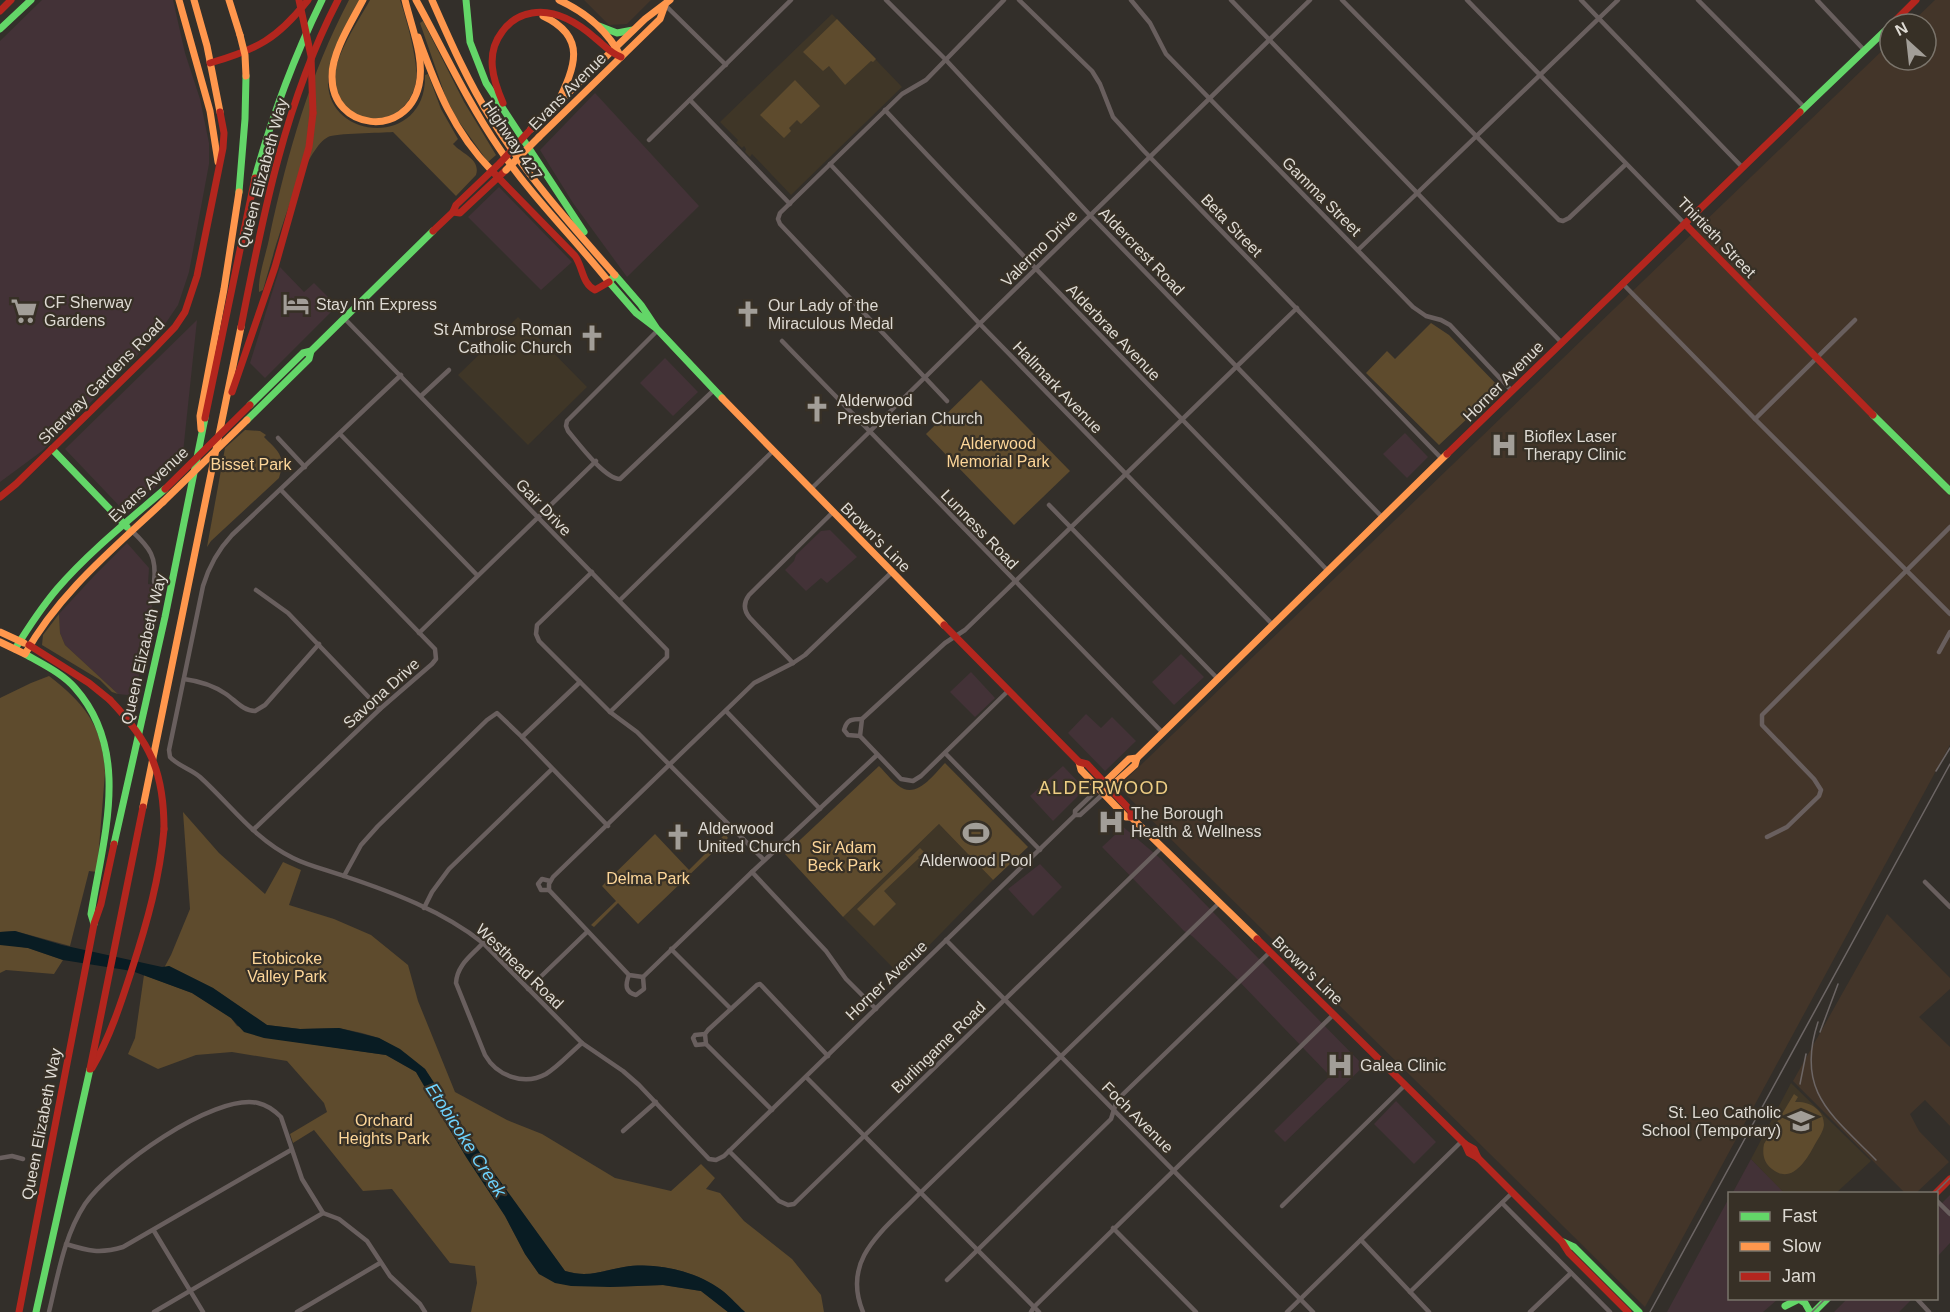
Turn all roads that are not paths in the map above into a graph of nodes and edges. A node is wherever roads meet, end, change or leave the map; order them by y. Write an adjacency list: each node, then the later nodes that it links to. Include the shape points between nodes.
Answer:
1 (11, 0): 31 (main road)
2 (30, 0): 36 (main road)
3 (179, 0): 47 (main road, Sherway Gardens Road)
4 (194, 0): 45 (main road, Sherway Gardens Road)
5 (229, 0): 100 (main road, bridge, via 244,55 247,115 228,264 200,416)
6 (299, 0): 94 (main road, bridge, via 314,69 309,147 275,267)
7 (308, 0): 45 (main road, via 271,40 254,50)
8 (322, 0): 100 (main road, Queen Elizabeth Way, via 267,134)
9 (338, 0): 94 (main road, Queen Elizabeth Way, via 303,76 280,150)
10 (363, 0): 11 (main road, via 336,59 332,77 337,100 348,114 375,123 402,114 417,94 420,72)
11 (405, 0): 64 (main road, via 449,117 471,150)
12 (418, 0): 75 (main road, Highway 427, via 498,147)
13 (432, 0): 71 (main road, Highway 427, via 491,118 542,189)
14 (466, 0): 56 (main road, via 467,28 477,62)
15 (559, 0): 35 (main road)
16 (791, 0): 46 (street)
17 (886, 0): 44 (street, Aldercrest Road)
18 (1004, 0): 44 (street)
19 (1018, 0): 59 (street, Beta Street, via 1092,71 1113,117)
20 (1131, 0): 51 (street, Gamma Street, via 1150,22 1166,54)
21 (1231, 0): 39 (street)
22 (1310, 0): 39 (street, Valermo Drive)
23 (1342, 0): 57 (street)
24 (1467, 0): 49 (street, Thirtieth Street)
25 (1581, 0): 34 (street)
26 (1617, 0): 34 (street)
27 (1698, 0): 54 (street)
28 (1817, 0): 41 (street)
29 (1916, 0): 32 (main road, Horner Avenue)
30 (667, 2): 37 (main road, Evans Avenue); 43 (main road, Evans Avenue, via 660,19); 46 (street)
31 (0, 11)
32 (1904, 12)
33 (534, 14): 42 (main road, via 562,16); 53 (main road, via 553,20 571,39 574,65); 56 (main road, via 520,16 500,32 492,57 496,86)
34 (1599, 18): 49 (street); 63 (street)
35 (592, 21): 37 (main road, via 613,32); 40 (main road)
36 (0, 29)
37 (633, 30): 40 (main road, Evans Avenue)
38 (1878, 38): 41 (main road, Horner Avenue)
39 (1269, 40): 51 (street, Valermo Drive); 66 (street)
40 (616, 46): 42 (main road, Evans Avenue); 43 (main road)
41 (1865, 51): 54 (main road, Horner Avenue)
42 (609, 53): 43 (main road); 53 (main road, Evans Avenue)
43 (621, 57): 65 (main road, Evans Avenue, bridge)
44 (945, 59): 55 (street, via 926,80); 69 (street, Aldercrest Road)
45 (210, 63): 47 (main road); 48 (main road, Sherway Gardens Road)
46 (726, 64): 52 (street)
47 (198, 66): 50 (main road, Sherway Gardens Road)
48 (212, 73): 50 (main road); 60 (main road, Sherway Gardens Road, via 224,133)
49 (1541, 74): 57 (street); 62 (street, Thirtieth Street)
50 (200, 76): 60 (main road, Sherway Gardens Road)
51 (1208, 98): 59 (street, Valermo Drive); 72 (street, Gamma Street)
52 (690, 100): 58 (street); 67 (street)
53 (556, 104): 64 (main road, Evans Avenue, bridge)
54 (1805, 108): 63 (main road, Horner Avenue)
55 (885, 110): 61 (street); 73 (street, Alderbrae Avenue)
56 (513, 126): 71 (main road)
57 (1476, 136): 62 (street, via 1563,221); 66 (street)
58 (649, 140)
59 (1149, 156): 69 (street, Valermo Drive); 77 (street, Beta Street)
60 (219, 164): 101 (main road, Sherway Gardens Road, via 197,276 185,312 153,351)
61 (830, 164): 67 (street); 80 (street, Hallmark Avenue)
62 (1626, 164): 70 (street, Thirtieth Street)
63 (1743, 168): 70 (main road, Horner Avenue)
64 (492, 171): 65 (main road); 68 (main road, Evans Avenue)
65 (499, 177): 68 (main road, Evans Avenue, via 460,213); 75 (main road, via 574,255 588,287 595,290)
66 (1418, 192): 72 (street); 83 (street)
67 (790, 204): 89 (street, via 778,219)
68 (453, 212): 78 (main road, Evans Avenue)
69 (1089, 214): 73 (street, Valermo Drive); 86 (street, Aldercrest Road)
70 (1685, 224): 76 (main road, Horner Avenue); 85 (main road, Thirtieth Street)
71 (590, 246): 74 (main road, Highway 427)
72 (1358, 250): 91 (street, Gamma Street, via 1413,307 1450,325)
73 (1035, 269): 80 (street, Valermo Drive); 95 (street, Alderbrae Avenue)
74 (615, 275): 75 (main road); 81 (main road, Brown's Line)
75 (609, 282): 81 (main road, Brown's Line, via 636,313)
76 (1622, 283): 83 (main road, Horner Avenue); 96 (street)
77 (1298, 308): 86 (street); 103 (street, Beta Street)
78 (344, 318): 84 (main road, Evans Avenue); 88 (street, Gair Drive)
79 (1855, 320): 85 (street)
80 (979, 323): 89 (street, Valermo Drive); 106 (street, Hallmark Avenue)
81 (658, 329): 90 (main road, Brown's Line); 104 (street, via 567,420 567,430)
82 (782, 341): 97 (street, Lunness Road)
83 (1561, 342): 91 (main road, Horner Avenue)
84 (310, 351): 115 (main road, Evans Avenue, bridge, via 303,353); 118 (main road, Evans Avenue, bridge, via 309,359)
85 (1817, 359): 96 (street); 109 (main road, Thirtieth Street)
86 (1237, 367): 95 (street); 114 (street, Aldercrest Road)
87 (449, 370): 92 (street)
88 (400, 375): 92 (street, Gair Drive); 98 (street)
89 (925, 376): 93 (street); 97 (street, Valermo Drive)
90 (714, 390): 102 (main road, Brown's Line); 104 (street, via 620,479 612,478)
91 (1512, 391): 103 (main road, Horner Avenue)
92 (421, 396): 113 (street, Gair Drive)
93 (947, 401)
94 (223, 418): 194 (main road, Queen Elizabeth Way)
95 (1183, 419): 106 (street); 120 (street, Alderbrae Avenue)
96 (1755, 420): 119 (street)
97 (869, 431): 107 (street, Valermo Drive); 125 (street, Lunness Road)
98 (340, 434): 105 (street); 123 (street)
99 (278, 438): 105 (street)
100 (202, 442): 176 (main road, Queen Elizabeth Way)
101 (52, 449): 110 (main road, Sherway Gardens Road); 115 (main road)
102 (773, 451): 107 (main road, Brown's Line); 127 (street)
103 (1442, 459): 114 (main road, Horner Avenue)
104 (596, 461): 113 (street)
105 (305, 467): 108 (street)
106 (1126, 473): 117 (street); 129 (street, Hallmark Avenue)
107 (811, 489): 112 (main road, Brown's Line)
108 (281, 490): 132 (street, Savona Drive); 143 (street, via 224,543 211,565)
109 (1950, 490)
110 (0, 497)
111 (1049, 505): 117 (street)
112 (833, 512): 122 (main road, Brown's Line); 141 (street, via 746,601 750,618)
113 (538, 517): 121 (street, Gair Drive); 123 (street)
114 (1382, 517): 120 (main road, Horner Avenue)
115 (125, 524): 118 (main road); 134 (main road, Evans Avenue, via 59,587)
116 (1950, 527): 119 (street)
117 (1071, 528): 125 (street); 142 (street)
118 (132, 531): 124 (street, via 152,555); 137 (main road, Evans Avenue, via 61,602)
119 (1906, 569): 128 (street); 164 (street, via 1762,715 1762,725 1821,790 1787,827)
120 (1327, 570): 129 (main road, Horner Avenue)
121 (592, 572): 127 (street, Gair Drive); 144 (street, via 537,625 536,634)
122 (892, 572): 133 (main road, Brown's Line); 141 (street)
123 (477, 575): 132 (street)
124 (154, 582)
125 (1015, 582): 133 (street); 150 (street, Lunness Road)
126 (256, 590): 136 (street, via 288,613)
127 (620, 600): 148 (street, Gair Drive, via 668,650 667,657)
128 (1950, 614)
129 (1272, 624): 142 (main road, Horner Avenue)
130 (0, 632): 134 (main road)
131 (1950, 632): 139 (street)
132 (419, 633): 146 (street, Savona Drive, via 435,649 436,659)
133 (956, 636): 145 (main road, Brown's Line); 149 (street)
134 (20, 641): 137 (main road); 138 (main road, Evans Avenue)
135 (0, 642): 138 (main road)
136 (319, 644): 143 (street, via 265,705 255,711 246,710 218,689); 146 (street)
137 (29, 645): 140 (main road, Evans Avenue); 194 (main road, bridge, via 89,683 137,729 152,757 165,809 159,879 124,992)
138 (15, 649): 140 (main road)
139 (1939, 652)
140 (25, 654): 176 (main road, via 59,675 86,701 98,720 105,744 109,790 90,914)
141 (793, 663): 147 (street, via 758,680)
142 (1217, 678): 150 (main road, Horner Avenue)
143 (184, 679): 163 (street, Westhead Road, via 169,750 172,760 199,776)
144 (580, 682): 148 (street); 151 (street)
145 (1009, 690): 153 (street); 155 (main road, Brown's Line)
146 (380, 709): 163 (street, Savona Drive)
147 (726, 711): 156 (street); 160 (street)
148 (610, 712): 156 (street, via 638,732)
149 (862, 719): 152 (street); 152 (street, via 851,719 844,730 848,735)
150 (1162, 732): 158 (main road, Horner Avenue, via 1137,758 1136,765)
151 (522, 736): 157 (street); 169 (street, via 497,713 487,720 378,825 361,845)
152 (860, 736): 154 (street)
153 (945, 753): 154 (street, via 911,781 901,779); 166 (street)
154 (877, 755): 160 (street)
155 (1079, 762): 158 (main road, Brown's Line, via 1087,764); 159 (main road, Brown's Line, via 1081,770)
156 (670, 765): 162 (street); 167 (street)
157 (552, 769): 162 (street); 175 (street, via 449,869)
158 (1107, 785): 159 (main road, Horner Avenue); 161 (main road, Brown's Line, via 1131,811)
159 (1101, 791): 161 (main road, Brown's Line, via 1126,817); 166 (street, Horner Avenue, via 1075,811 1075,816)
160 (820, 809): 167 (street)
161 (1131, 817): 165 (main road, Brown's Line)
162 (608, 826): 170 (street)
163 (253, 830): 169 (street, Westhead Road, via 291,857)
164 (1767, 837)
165 (1162, 847): 173 (main road, Brown's Line); 185 (street, Burlingame Road)
166 (1040, 850): 178 (street, Horner Avenue)
167 (764, 860): 168 (street)
168 (752, 872): 180 (street); 187 (street)
169 (344, 876): 175 (street, Westhead Road)
170 (550, 881): 172 (street); 172 (street, via 542,879 538,884 540,890)
171 (1925, 882): 174 (street)
172 (549, 890): 177 (street)
173 (1220, 903): 181 (main road, Brown's Line); 193 (street)
174 (1950, 907)
175 (424, 908): 179 (street, Westhead Road)
176 (94, 925): 239 (main road, Queen Elizabeth Way)
177 (587, 932): 182 (street); 184 (street)
178 (946, 940): 185 (street, Foch Avenue); 187 (street, Horner Avenue)
179 (483, 943): 184 (street, Westhead Road); 190 (street, via 461,966 456,983 491,1065 509,1077 535,1078 547,1073)
180 (671, 949): 183 (street); 186 (street)
181 (1270, 952): 188 (main road, Brown's Line); 199 (street, via 1117,1100)
182 (629, 975): 183 (street); 183 (street, via 626,988 636,995 644,989)
183 (640, 977)
184 (528, 989): 190 (street, Westhead Road)
185 (1005, 999): 193 (street, Foch Avenue); 201 (street, Burlingame Road)
186 (730, 1009): 189 (street); 192 (street, via 760,984)
187 (876, 1009): 192 (street, Horner Avenue)
188 (1334, 1014): 196 (main road, Brown's Line); 208 (street)
189 (705, 1034): 191 (street); 191 (street, via 695,1035 693,1042)
190 (582, 1043): 197 (street, Westhead Road, via 623,1071)
191 (706, 1044): 198 (street)
192 (828, 1056): 195 (street, Horner Avenue)
193 (1061, 1056): 199 (street, Foch Avenue); 210 (street)
194 (89, 1074): 240 (main road, Queen Elizabeth Way)
195 (806, 1077): 198 (street, Horner Avenue); 201 (street)
196 (1405, 1085): 202 (main road, Brown's Line); 215 (street)
197 (656, 1102): 200 (street); 207 (street, Westhead Road)
198 (772, 1110): 204 (street, Horner Avenue)
199 (1114, 1110): 208 (street, Foch Avenue); 223 (street, via 1111,1119)
200 (623, 1131)
201 (865, 1135): 204 (street, Burlingame Road, via 794,1204 788,1205 779,1201); 210 (street)
202 (1463, 1143): 211 (main road, Brown's Line); 220 (street)
203 (291, 1150): 216 (street); 219 (street); 222 (street, via 281,1117 266,1106 246,1102 220,1108 164,1137 122,1166 84,1205)
204 (729, 1151): 207 (street, Horner Avenue)
205 (0, 1158): 206 (street)
206 (23, 1159)
207 (713, 1161)
208 (1174, 1170): 218 (street); 229 (street, Foch Avenue)
209 (1950, 1179): 212 (main road)
210 (921, 1192): 223 (street); 246 (street, via 862,1257 856,1284)
211 (1513, 1192): 214 (street); 221 (main road, Brown's Line)
212 (1937, 1192)
213 (1938, 1202): 217 (street)
214 (1502, 1203): 225 (street); 228 (street)
215 (1282, 1206)
216 (322, 1213): 224 (street, via 360,1234); 227 (street)
217 (1950, 1214)
218 (1113, 1228): 238 (street); 248 (street)
219 (154, 1231): 222 (street, via 107,1252); 227 (street)
220 (1360, 1240): 228 (street); 229 (street)
221 (1562, 1242): 254 (main road, Brown's Line); 255 (main road, Brown's Line, via 1574,1247)
222 (66, 1244): 241 (street)
223 (977, 1249): 226 (street); 238 (street)
224 (380, 1263): 244 (street); 245 (street)
225 (1571, 1273): 252 (street); 253 (street)
226 (947, 1280)
227 (191, 1291): 242 (street); 243 (street)
228 (1410, 1292): 251 (street)
229 (1300, 1299): 249 (street); 250 (street, Foch Avenue)
230 (1791, 1300): 236 (main road)
231 (1797, 1300): 236 (main road)
232 (1800, 1300): 257 (main road)
233 (1827, 1300): 237 (main road)
234 (1835, 1300): 237 (main road)
235 (1917, 1300): 258 (street)
236 (1785, 1306): 256 (main road)
237 (1821, 1306): 257 (main road)
238 (1033, 1310): 247 (street)
239 (19, 1312)
240 (36, 1312)
241 (49, 1312)
242 (154, 1312)
243 (202, 1312)
244 (297, 1312)
245 (425, 1312)
246 (863, 1312)
247 (1038, 1312)
248 (1196, 1312)
249 (1287, 1312)
250 (1313, 1312)
251 (1429, 1312)
252 (1530, 1312)
253 (1610, 1312)
254 (1628, 1312)
255 (1639, 1312)
256 (1779, 1312)
257 (1812, 1312)
258 (1929, 1312)

